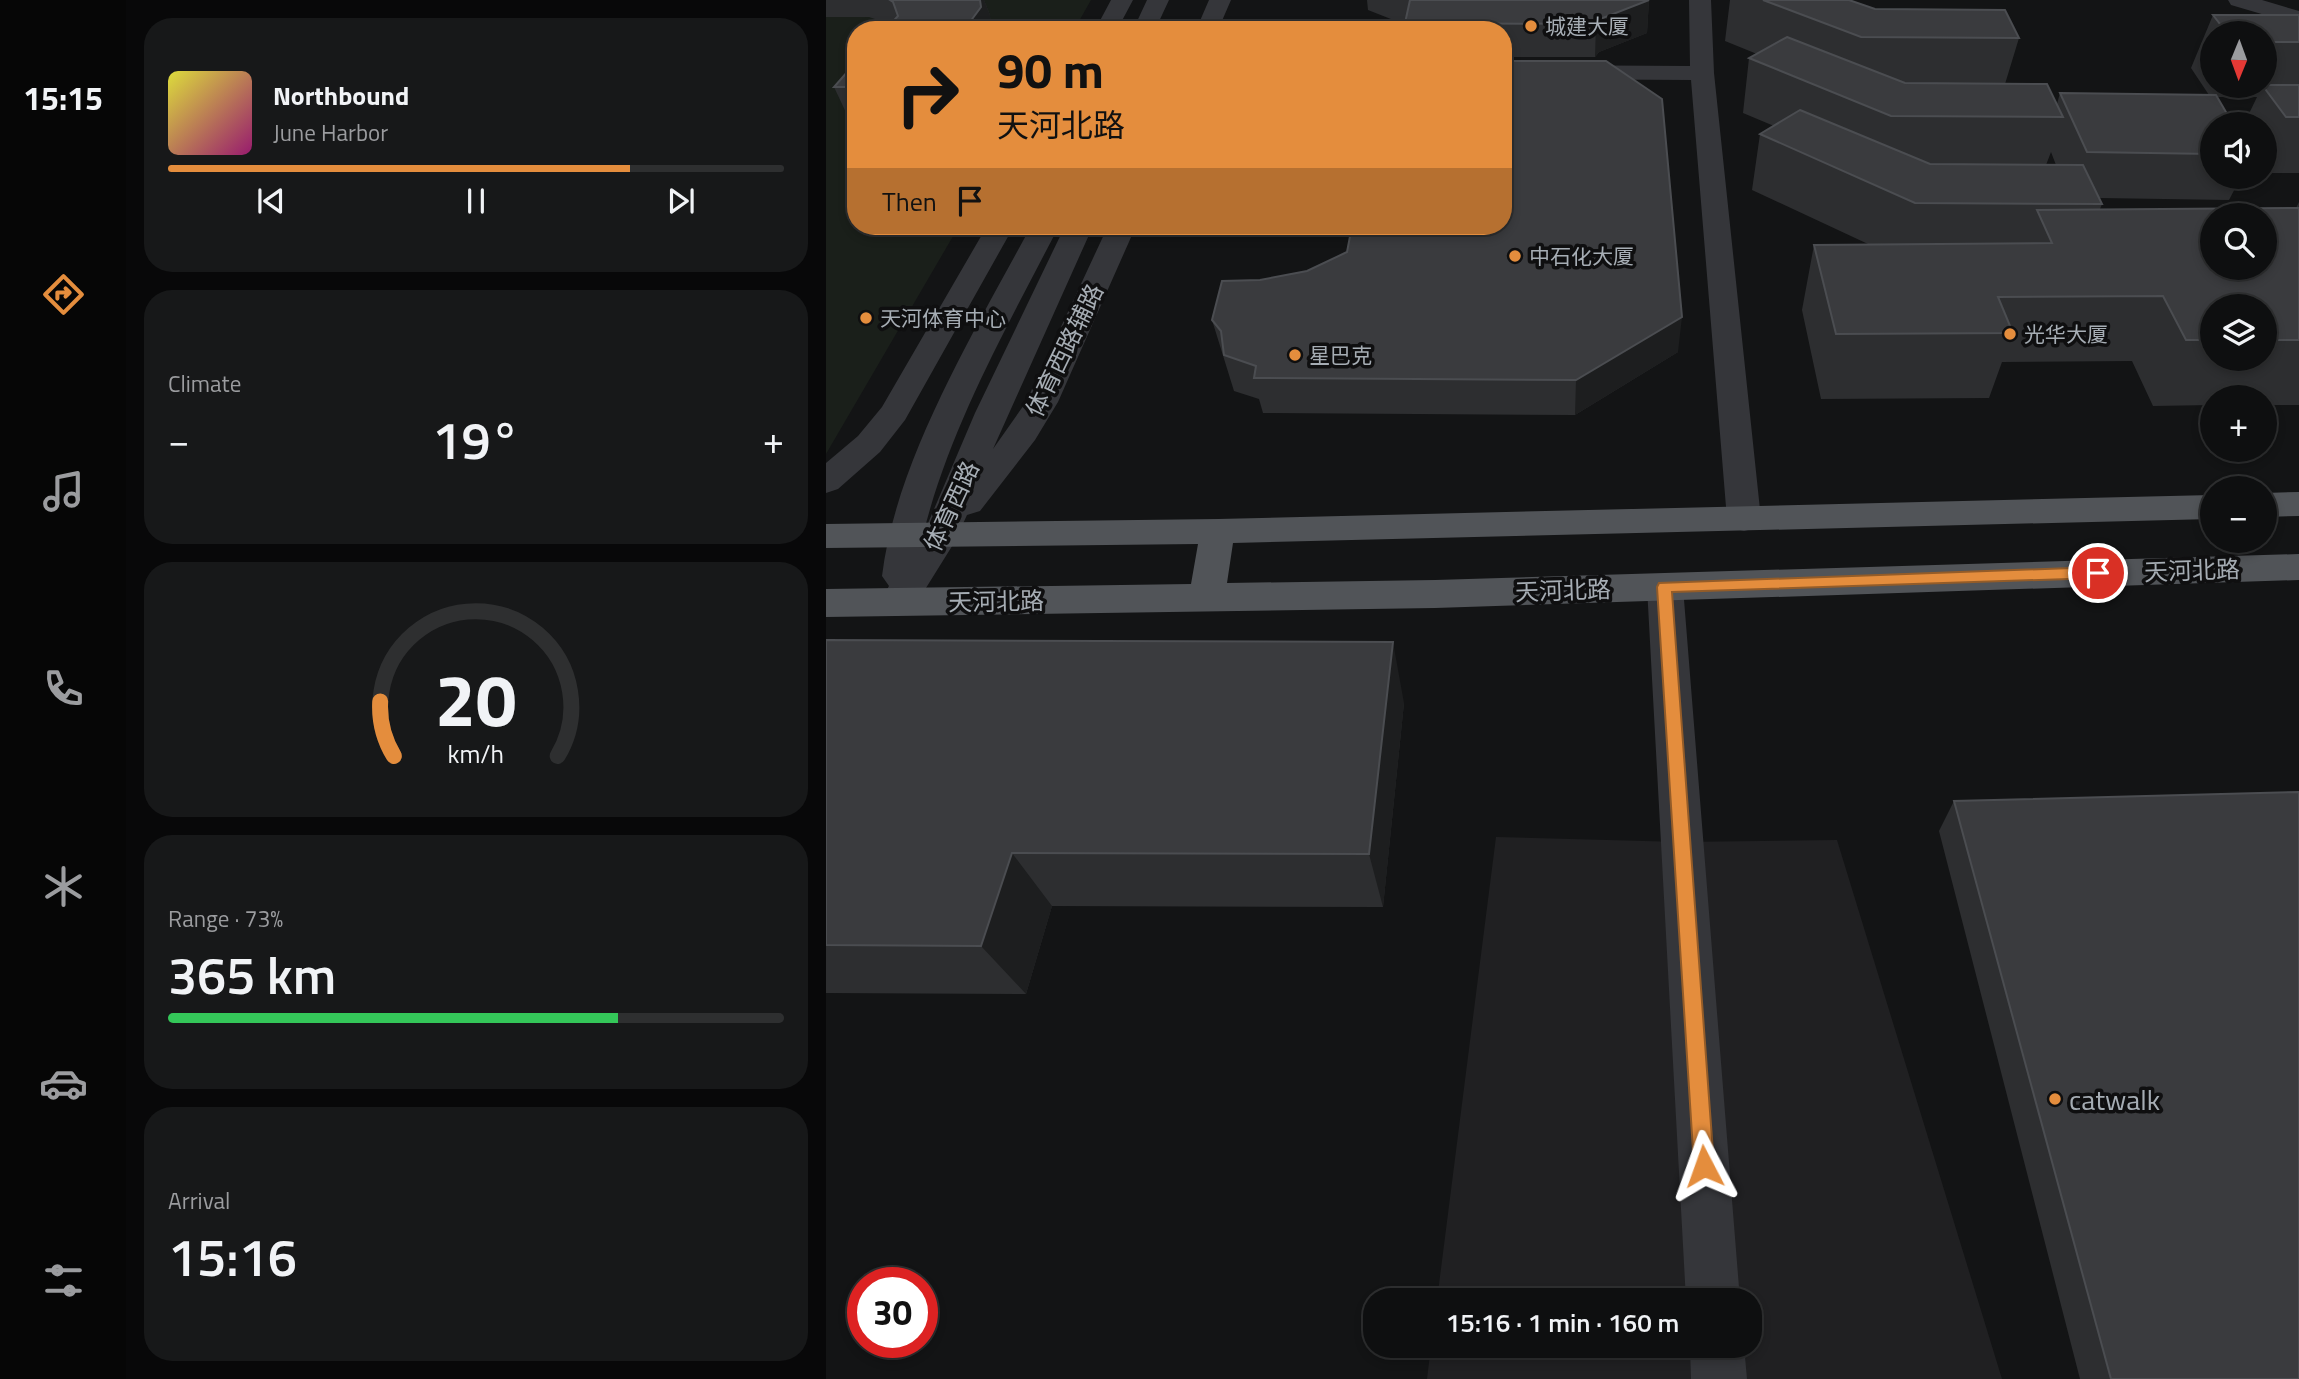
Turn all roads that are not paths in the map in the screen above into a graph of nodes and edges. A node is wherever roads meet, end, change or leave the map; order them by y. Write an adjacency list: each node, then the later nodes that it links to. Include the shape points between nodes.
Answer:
1 (1122, 0): 7 (street)
2 (1158, 0): 8 (street)
3 (1220, 0): 9 (street)
4 (1700, 0): 11 (street)
5 (2239, 0): 6 (street)
6 (2299, 18)
7 (1111, 21)
8 (1148, 21)
9 (1212, 21)
10 (1512, 72): 11 (street)
11 (1702, 74): 20 (street)
12 (995, 235): 16 (street, via 894,413 869,444)
13 (1040, 235): 23 (street, 体育西路, via 922,479)
14 (1075, 235): 22 (street, 体育西路, via 991,413)
15 (1118, 235): 22 (street, 体育西路辅路, via 1042,402 1017,441)
16 (826, 481)
17 (2277, 505): 18 (main road)
18 (2299, 505)
19 (2200, 507): 20 (main road)
20 (1744, 519): 21 (main road)
21 (1218, 531): 22 (main road); 27 (main road)
22 (942, 534): 23 (main road); 28 (street, 体育西路)
23 (905, 535): 24 (main road); 28 (street, 体育西路)
24 (826, 536)
25 (2299, 567): 26 (main road, 天河北路)
26 (1665, 587): 27 (main road, 天河北路); 30 (street)
27 (1206, 598): 28 (main road, 天河北路)
28 (898, 602): 29 (main road, 天河北路)
29 (826, 603)
30 (1712, 1288)
31 (1718, 1358): 32 (street)
32 (1719, 1379)

